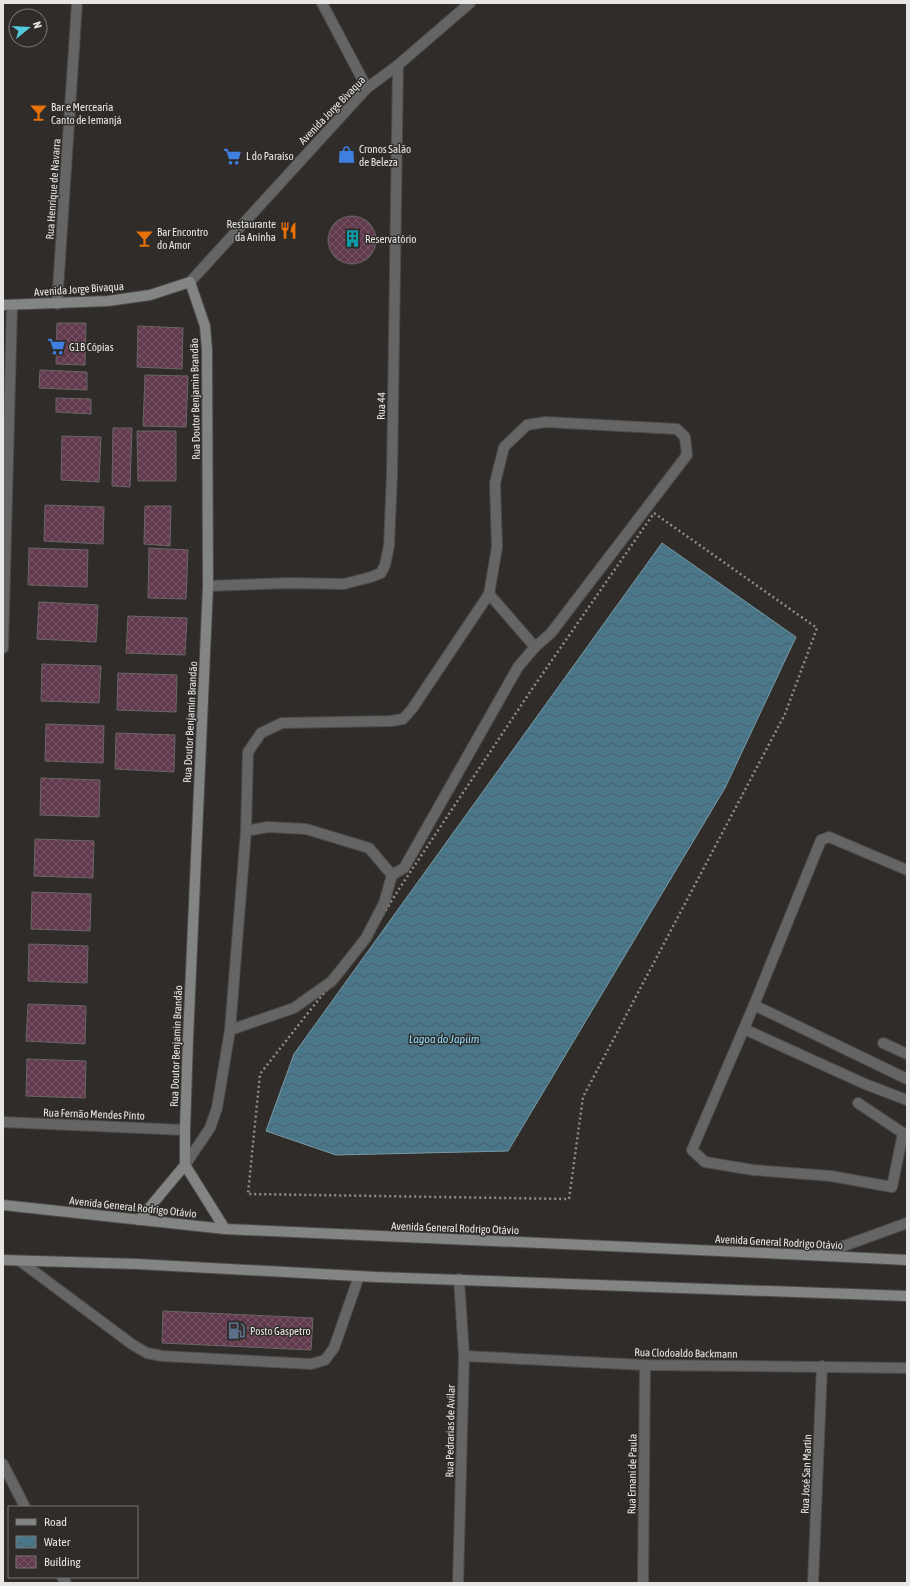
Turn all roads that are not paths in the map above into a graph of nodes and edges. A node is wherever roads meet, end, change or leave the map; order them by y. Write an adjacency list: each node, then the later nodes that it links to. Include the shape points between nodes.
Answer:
1 (77, 3): 7 (street, Rua Henrique de Navarra)
2 (322, 3): 5 (street)
3 (470, 3): 4 (street, Avenida Jorge Bivaqua)
4 (398, 64): 5 (street, Avenida Jorge Bivaqua); 9 (street, Rua 44, via 392,475 389,546 385,565 381,573 344,584)
5 (367, 88): 6 (street, Avenida Jorge Bivaqua)
6 (190, 282): 7 (main road, Avenida Jorge Bivaqua, via 150,295); 9 (main road, Rua Doutor Benjamin Brandão, via 205,326 207,350)
7 (57, 304): 8 (main road, Avenida Jorge Bivaqua)
8 (7, 305): 12 (street)
9 (208, 586): 25 (main road, Rua Doutor Benjamin Brandão)
10 (489, 594): 11 (street); 11 (street, via 497,547 495,483 504,447 527,426 545,422 677,429 685,437 687,454 551,633); 13 (street, via 403,719 282,723 261,732 248,752)
11 (535, 647): 15 (street, via 518,667 404,868)
12 (3, 648)
13 (246, 831): 15 (street, via 268,827 306,829 348,841 369,848); 18 (street)
14 (907, 870): 16 (street, via 829,836 821,840)
15 (392, 875): 18 (street, via 384,903 366,938 332,981 294,1008)
16 (754, 1005): 17 (street); 21 (street)
17 (744, 1029): 22 (street, via 865,1084); 23 (street, via 692,1150 705,1162 753,1170 831,1176 892,1187 903,1133)
18 (230, 1030): 26 (street, via 217,1108 210,1128)
19 (883, 1043): 20 (street)
20 (907, 1054)
21 (907, 1079)
22 (907, 1100)
23 (858, 1103)
24 (3, 1122): 25 (street, Rua Fernão Mendes Pinto)
25 (184, 1130): 26 (main road, Rua Doutor Benjamin Brandão)
26 (185, 1165): 28 (main road); 30 (main road, Rua Doutor Benjamin Brandão)
27 (3, 1205): 28 (main road, Avenida General Rodrigo Otávio)
28 (139, 1220): 30 (main road, Avenida General Rodrigo Otávio)
29 (907, 1223): 31 (street)
30 (225, 1230): 31 (main road, Avenida General Rodrigo Otávio)
31 (819, 1255): 33 (main road, Avenida General Rodrigo Otávio)
32 (3, 1260): 34 (main road)
33 (907, 1260)
34 (20, 1261): 35 (main road, via 137,1264); 35 (street, via 146,1353 311,1364 325,1360 334,1348)
35 (359, 1276): 36 (main road)
36 (459, 1279): 37 (main road); 38 (street, Rua Pedrarias de Avilar)
37 (907, 1296)
38 (464, 1356): 39 (street, Rua Clodoaldo Backmann); 44 (street, Rua Pedrarias de Avilar)
39 (645, 1365): 40 (street, Rua Clodoaldo Backmann); 45 (street, Rua Ernani de Paula)
40 (822, 1366): 41 (street, Rua Clodoaldo Backmann); 46 (street, Rua José San Martin)
41 (907, 1368)
42 (3, 1464): 43 (street)
43 (25, 1506)
44 (458, 1583)
45 (643, 1583)
46 (813, 1583)

